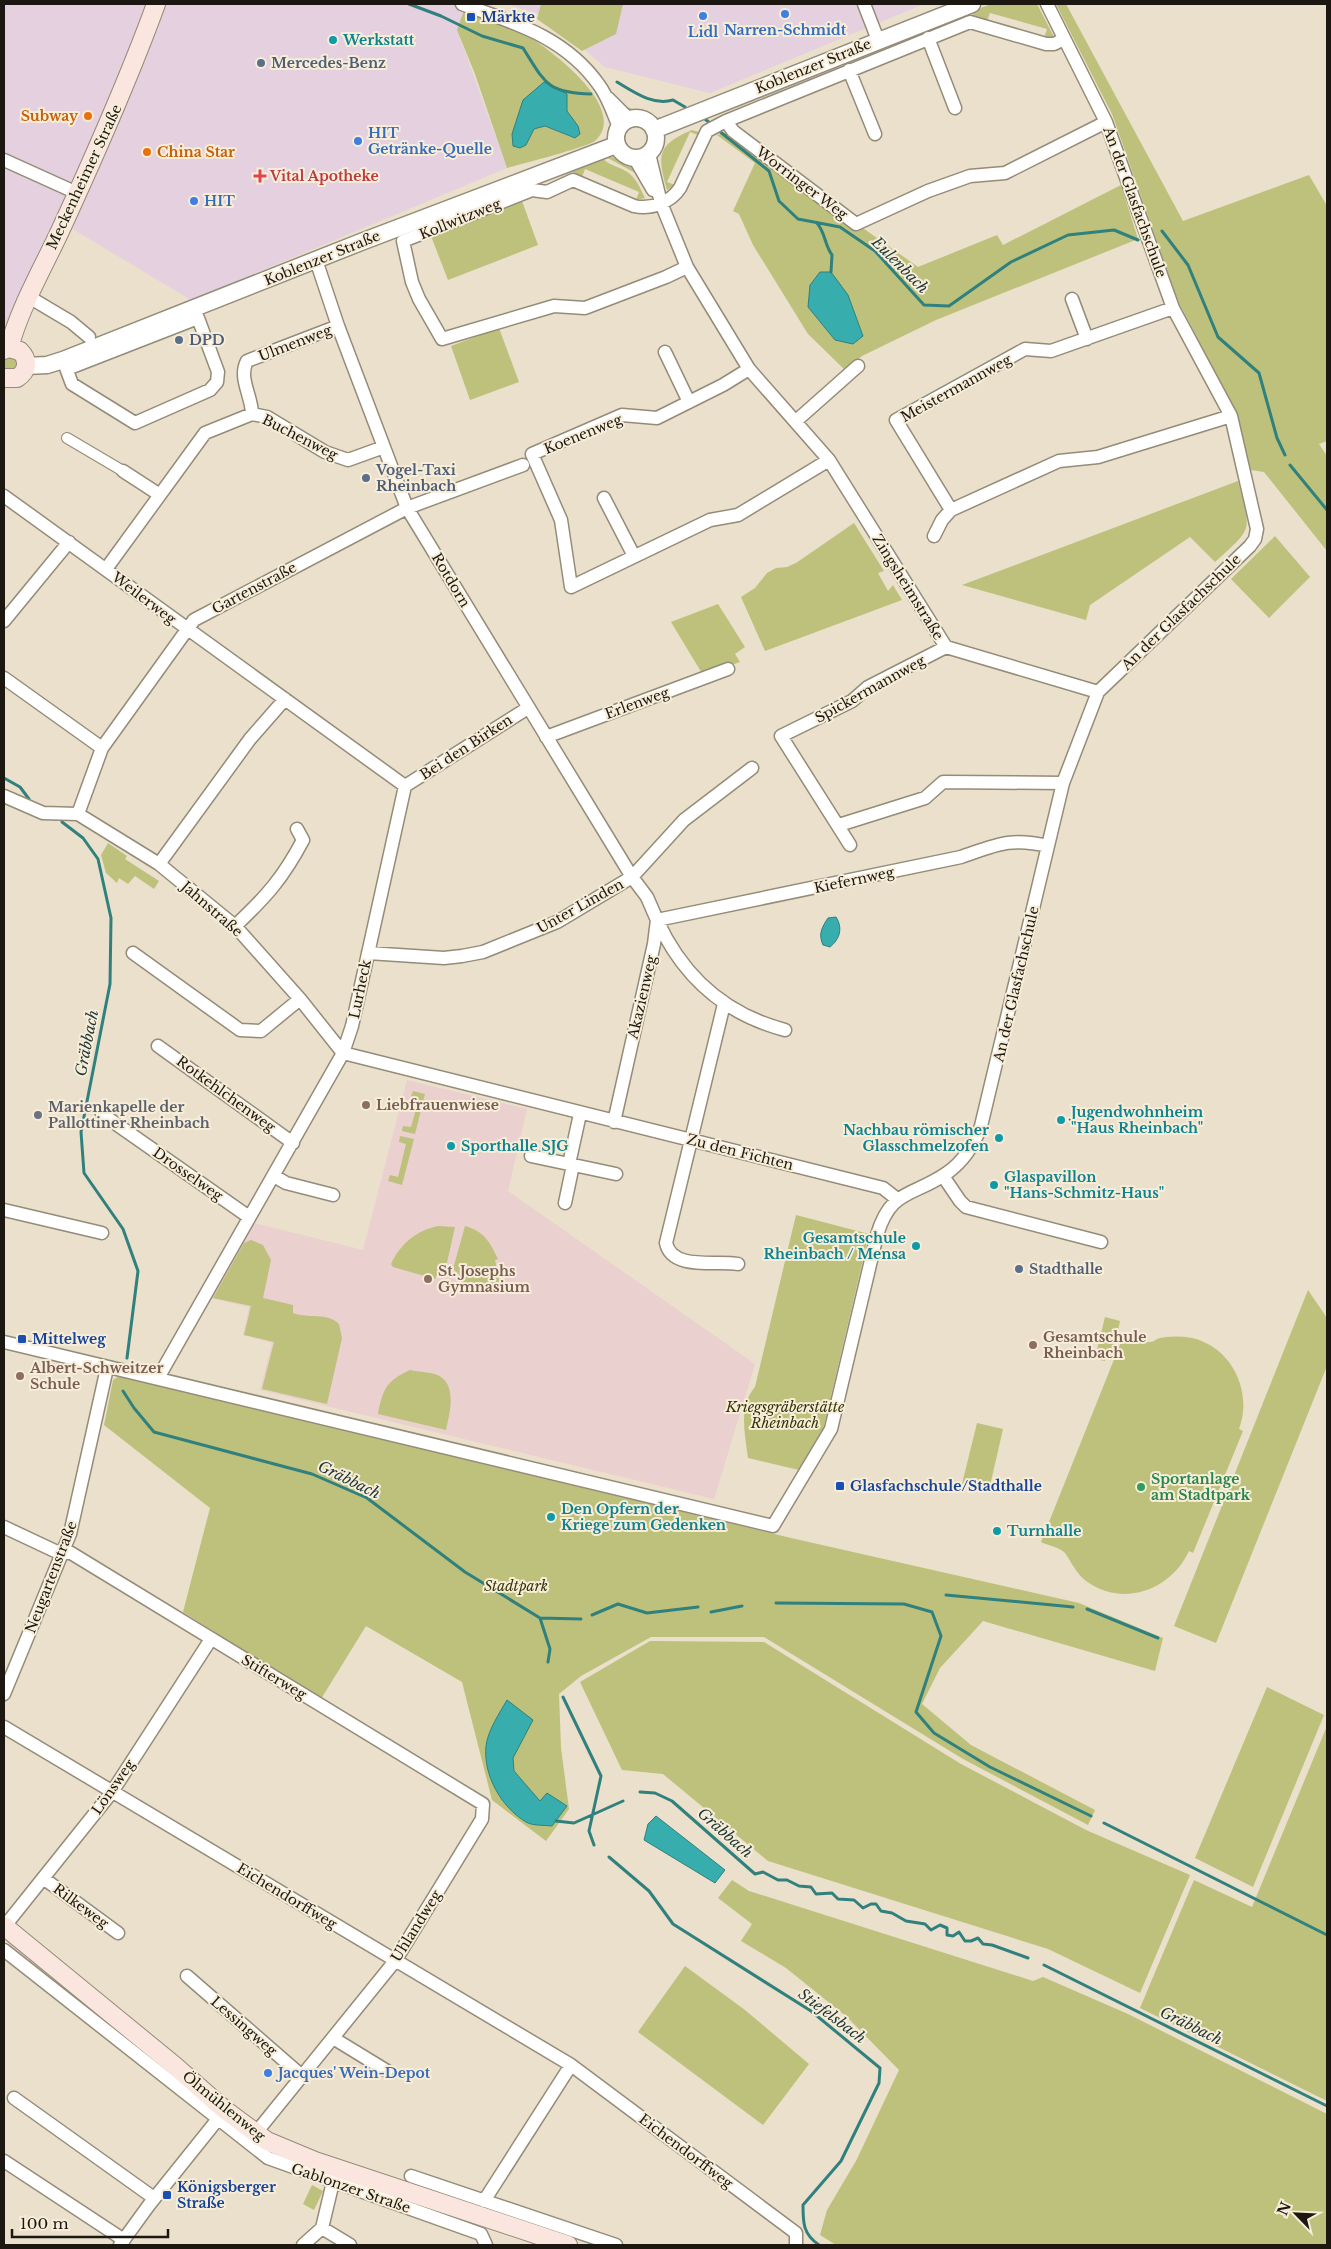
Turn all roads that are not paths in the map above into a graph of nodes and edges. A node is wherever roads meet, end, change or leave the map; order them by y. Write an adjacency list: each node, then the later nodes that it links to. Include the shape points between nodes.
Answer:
1 (156, 4): 19 (main road, Meckenheimer Straße, via 124,90)
2 (462, 4): 13 (street, via 531,28 547,38 581,64)
3 (864, 4): 8 (street)
4 (972, 4): 8 (street, Koblenzer Straße)
5 (1047, 4): 7 (street, An der Glasfachschule)
6 (928, 38): 7 (street, via 970,22 1046,44 1054,44); 9 (street); 10 (street)
7 (1064, 38): 12 (street, An der Glasfachschule)
8 (878, 40): 14 (street, Koblenzer Straße)
9 (849, 70): 11 (street); 15 (street)
10 (955, 108)
11 (723, 122): 12 (street, Worringer Weg, via 856,224 970,176 1006,173); 20 (street, via 707,131 676,195)
12 (1106, 122): 25 (street, An der Glasfachschule)
13 (624, 123): 14 (street, via 641,118); 16 (street, via 616,132)
14 (654, 130): 17 (street, via 656,143)
15 (875, 134)
16 (616, 145): 17 (street, via 624,155); 21 (street, Koblenzer Straße)
17 (642, 157): 20 (street, Zingsheimstraße)
18 (4, 160): 19 (street)
19 (77, 193): 23 (main road, Meckenheimer Straße)
20 (661, 203): 22 (street, Zingsheimstraße); 22 (street, Kollwitzweg, via 643,208 634,206 573,180 547,192 532,190 403,241 412,282 442,339 554,306 585,308)
21 (316, 260): 26 (street, Koblenzer Straße); 27 (street, Rotdorn)
22 (686, 267): 35 (street, Zingsheimstraße)
23 (29, 297): 28 (street); 30 (main road, Meckenheimer Straße)
24 (1072, 299): 29 (street)
25 (1173, 308): 29 (street, Meistermannweg); 39 (street, An der Glasfachschule)
26 (196, 313): 32 (street, Koblenzer Straße); 32 (street, via 218,372 216,382 210,390 135,423 72,384)
27 (338, 326): 38 (street, Ulmenweg, via 247,361 243,376 252,403); 42 (street, Rotdorn)
28 (89, 337)
29 (1087, 339): 50 (street, Meistermannweg, via 1051,351 1025,349 896,420)
30 (6, 349): 33 (main road, via 20,351)
31 (665, 352): 37 (street)
32 (65, 365): 33 (street, Koblenzer Straße)
33 (26, 366): 36 (main road, via 17,378)
34 (858, 366): 40 (street)
35 (749, 369): 37 (street, Koenenweg); 40 (street, Zingsheimstraße)
36 (5, 379)
37 (689, 402): 53 (street, Koenenweg, via 657,418 622,415 532,454 561,520 571,587)
38 (252, 414): 42 (street, Buchenweg, via 267,417 325,452 348,460); 46 (street, Buchenweg, via 205,432)
39 (1231, 416): 50 (street, via 1098,457 1059,461); 60 (street, An der Glasfachschule, via 1256,519 1255,539)
40 (796, 421): 43 (street, Zingsheimstraße)
41 (67, 438): 45 (street)
42 (384, 447): 49 (street, Rotdorn)
43 (829, 460): 53 (street, Koenenweg, via 738,515 710,520); 57 (street, Zingsheimstraße)
44 (523, 464): 49 (street, Gartenstraße)
45 (123, 471): 46 (street)
46 (160, 495): 54 (street, Buchenweg)
47 (4, 496): 52 (street, Weilerweg)
48 (604, 498): 53 (street)
49 (407, 508): 56 (street, Gartenstraße, via 200,617); 62 (street, Rotdorn)
50 (951, 510): 51 (street)
51 (934, 536)
52 (69, 542): 54 (street, Weilerweg); 55 (street)
53 (634, 556)
54 (106, 569): 56 (street, Weilerweg)
55 (4, 620)
56 (186, 629): 61 (street, Weilerweg); 64 (street, Gartenstraße)
57 (946, 647): 60 (street, Zingsheimstraße); 72 (street, Spickermannweg, via 868,686 852,702 781,736)
58 (728, 668): 63 (street, Erlenweg)
59 (4, 678): 64 (street)
60 (1098, 692): 66 (street, An der Glasfachschule)
61 (285, 700): 67 (street, Weilerweg); 76 (street, via 250,739)
62 (528, 708): 63 (street, Rotdorn); 67 (street, Bei den Birken)
63 (546, 737): 77 (street, Rotdorn)
64 (102, 748): 71 (street, Gartenstraße)
65 (752, 768): 77 (street, Unter Linden, via 684,820)
66 (1063, 783): 72 (street, via 943,782 925,798); 75 (street, An der Glasfachschule)
67 (405, 786): 81 (street, Lurheck)
68 (4, 796): 69 (street)
69 (26, 807): 70 (street); 71 (street, via 43,813)
70 (4, 808)
71 (78, 814): 76 (street, Jahnstraße)
72 (839, 825): 74 (street, Spickermannweg)
73 (297, 829): 79 (street, via 303,840 288,868 267,896)
74 (850, 845)
75 (1048, 846): 78 (street, Kiefernweg, via 1007,842 952,859); 96 (street, An der Glasfachschule, via 981,1126 964,1158)
76 (159, 864): 79 (street, Jahnstraße)
77 (632, 878): 78 (street, via 647,897); 81 (street, Unter Linden, via 557,922 483,952 444,958)
78 (658, 920): 83 (street, via 670,947 688,970); 89 (street, Akazienweg)
79 (235, 926): 82 (street, Jahnstraße)
80 (134, 953): 82 (street, via 240,1030 261,1031)
81 (368, 953): 86 (street, Lurheck)
82 (300, 999): 86 (street, Jahnstraße)
83 (724, 1004): 84 (street, via 758,1023); 90 (street)
84 (785, 1030)
85 (158, 1046): 91 (street, Rotkehlchenweg)
86 (343, 1053): 88 (street, Zu den Fichten); 91 (street, Lurheck)
87 (102, 1114): 101 (street, Drosselweg)
88 (580, 1114): 89 (street, Zu den Fichten); 93 (street)
89 (614, 1122): 90 (street, Zu den Fichten)
90 (692, 1141): 98 (street, Zu den Fichten, via 883,1188); 104 (street, via 666,1243 668,1251 673,1256 701,1264)
91 (293, 1143): 95 (street, Lurheck)
92 (531, 1156): 93 (street)
93 (571, 1164): 94 (street); 99 (street)
94 (616, 1174)
95 (274, 1176): 97 (street, via 286,1183); 101 (street, Lurheck)
96 (943, 1176): 98 (street, An der Glasfachschule); 103 (street, via 966,1207)
97 (333, 1195)
98 (897, 1199): 107 (street, via 885,1213 877,1235 831,1429 773,1526)
99 (564, 1203)
100 (4, 1210): 102 (street)
101 (250, 1217): 107 (street, Lurheck)
102 (102, 1233)
103 (1101, 1242)
104 (738, 1264)
105 (4, 1342): 106 (street)
106 (107, 1368): 107 (street); 109 (street, Neugartenstraße, via 75,1516)
107 (158, 1378)
108 (4, 1527): 109 (street, Stifterweg, via 55,1551)
109 (64, 1552): 110 (street, Stifterweg); 111 (street, Neugartenstraße)
110 (211, 1639): 113 (street, Lönsweg); 114 (street, Stifterweg)
111 (4, 1694)
112 (4, 1727): 113 (street, Eichendorffweg)
113 (112, 1792): 115 (street, Lönsweg); 119 (street, Eichendorffweg)
114 (483, 1804): 119 (street, Uhlandweg, via 482,1819)
115 (43, 1878): 116 (street, Lönsweg); 117 (street, Rilkeweg)
116 (4, 1926): 126 (main road, Ölmühlenweg, via 168,2060)
117 (118, 1933)
118 (4, 1950): 126 (street, Ölmühlenweg)
119 (395, 1961): 121 (street, Uhlandweg); 122 (street, Eichendorffweg)
120 (187, 1976): 124 (street, Lessingweg)
121 (332, 2038): 123 (street); 124 (street, Uhlandweg)
122 (571, 2065): 132 (street); 134 (street, Eichendorffweg, via 796,2233)
123 (387, 2071)
124 (302, 2076): 127 (street, Uhlandweg)
125 (14, 2098): 131 (street)
126 (221, 2115): 127 (main road, Ölmühlenweg); 130 (street, Gablonzer Straße, via 268,2158); 131 (street)
127 (255, 2134): 139 (main road, Ölmühlenweg, via 278,2148 314,2161)
128 (4, 2161): 135 (street)
129 (411, 2176): 132 (street)
130 (333, 2182): 133 (street); 138 (street, Gablonzer Straße, via 481,2234)
131 (154, 2198): 135 (street)
132 (484, 2201): 140 (street)
133 (322, 2228): 136 (street); 137 (street)
134 (797, 2242)
135 (122, 2243)
136 (303, 2245)
137 (350, 2245)
138 (486, 2245)
139 (568, 2245)
140 (616, 2245)

